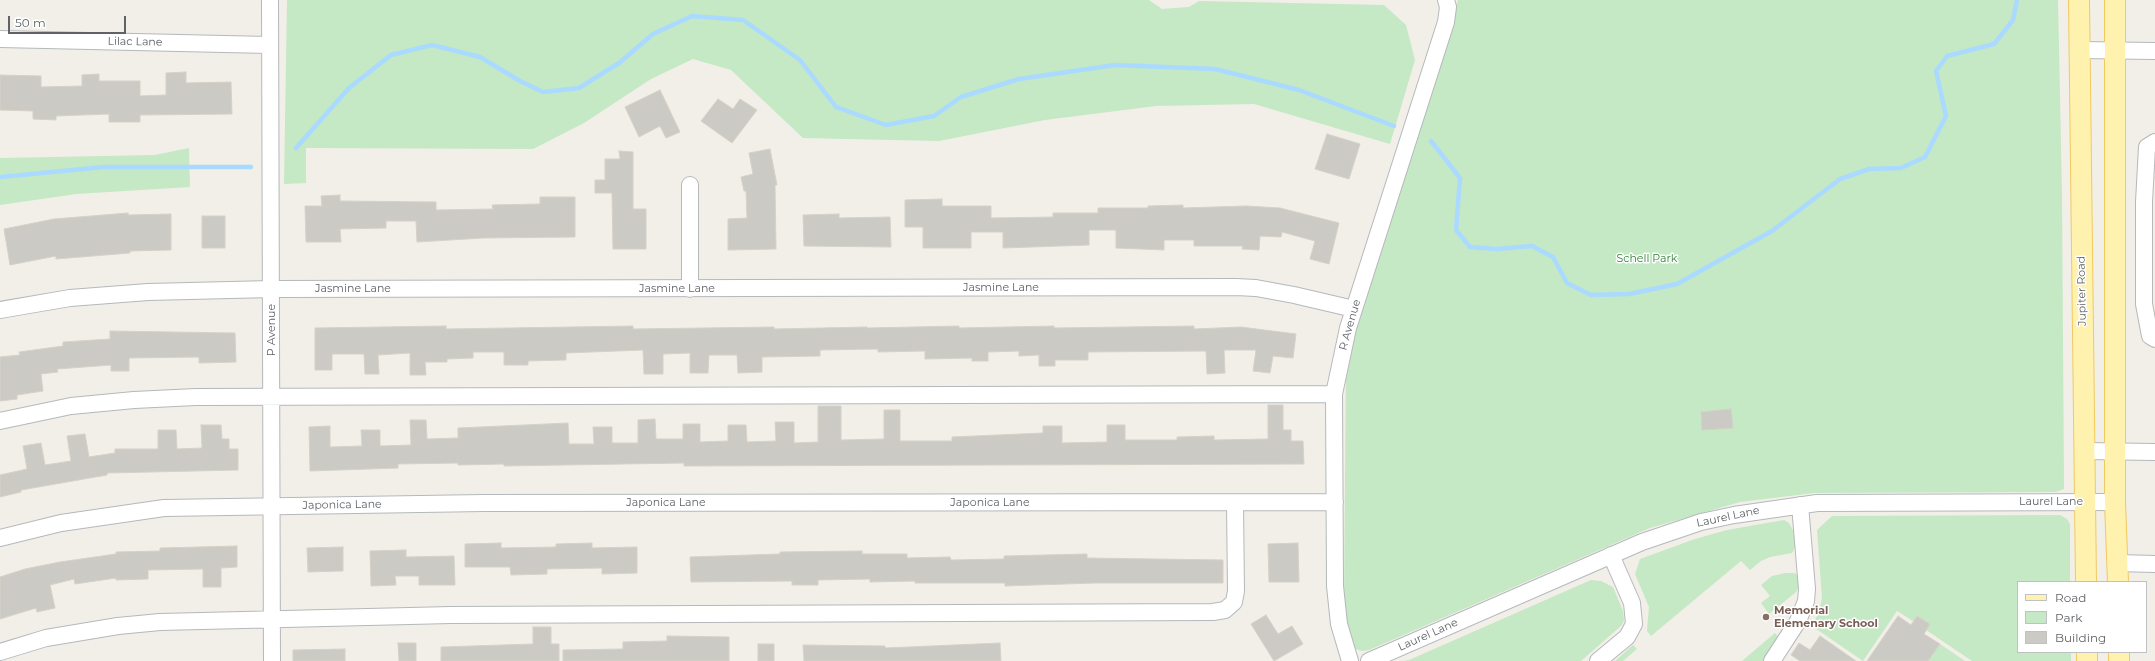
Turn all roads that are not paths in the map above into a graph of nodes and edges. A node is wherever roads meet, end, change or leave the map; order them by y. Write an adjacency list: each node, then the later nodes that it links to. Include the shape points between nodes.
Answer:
1 (270, 0): 6 (street, P Avenue)
2 (1446, 0): 16 (street, R Avenue, via 1446,22)
3 (2079, 0): 7 (main road, Jupiter Road)
4 (2115, 0): 8 (main road)
5 (0, 39): 6 (street, Lilac Lane)
6 (269, 45): 14 (street, P Avenue)
7 (2080, 50): 8 (street); 13 (main road, Jupiter Road)
8 (2114, 50): 9 (street); 12 (main road)
9 (2155, 51)
10 (2155, 142): 18 (street, via 2147,147 2144,304 2150,336)
11 (690, 185): 15 (street)
12 (2115, 204): 13 (main road); 23 (main road)
13 (2081, 205): 22 (main road, Jupiter Road)
14 (272, 288): 15 (street, Jasmine Lane); 17 (street, Jasmine Lane, via 148,292 70,298); 20 (street, P Avenue)
15 (690, 289): 16 (street, Jasmine Lane, via 1236,287 1294,295)
16 (1354, 309): 19 (street, R Avenue, via 1342,350)
17 (0, 310)
18 (2155, 339)
19 (1334, 394): 20 (street); 25 (street, R Avenue)
20 (272, 397): 21 (street, via 134,400 71,406); 30 (street, P Avenue)
21 (0, 421)
22 (2084, 451): 23 (street); 26 (main road, Jupiter Road)
23 (2116, 451): 24 (street); 27 (main road)
24 (2155, 452)
25 (1335, 502): 28 (street, Japonica Lane); 39 (street, R Avenue, via 1336,606)
26 (2085, 502): 27 (street, Laurel Lane); 29 (street, Laurel Lane); 35 (main road, Jupiter Road)
27 (2115, 502): 34 (main road)
28 (1235, 503): 30 (street, Japonica Lane, via 484,503); 36 (street, via 1234,602 1225,610 1213,612 451,615)
29 (1800, 505): 32 (street, Laurel Lane, via 1701,522 1642,542); 42 (street, via 1806,601 1798,621)
30 (272, 506): 31 (street, Japonica Lane, via 164,508 61,523); 36 (street, P Avenue)
31 (0, 538)
32 (1611, 556): 40 (street, Laurel Lane); 41 (street, via 1632,603 1634,624 1627,637)
33 (2155, 564): 34 (street)
34 (2117, 572)
35 (2086, 581)
36 (272, 619): 37 (street, via 160,622 118,626 46,638); 38 (street, P Avenue)
37 (0, 652)
38 (272, 661)
39 (1350, 661)
40 (1369, 661)
41 (1598, 661)
42 (1772, 661)

